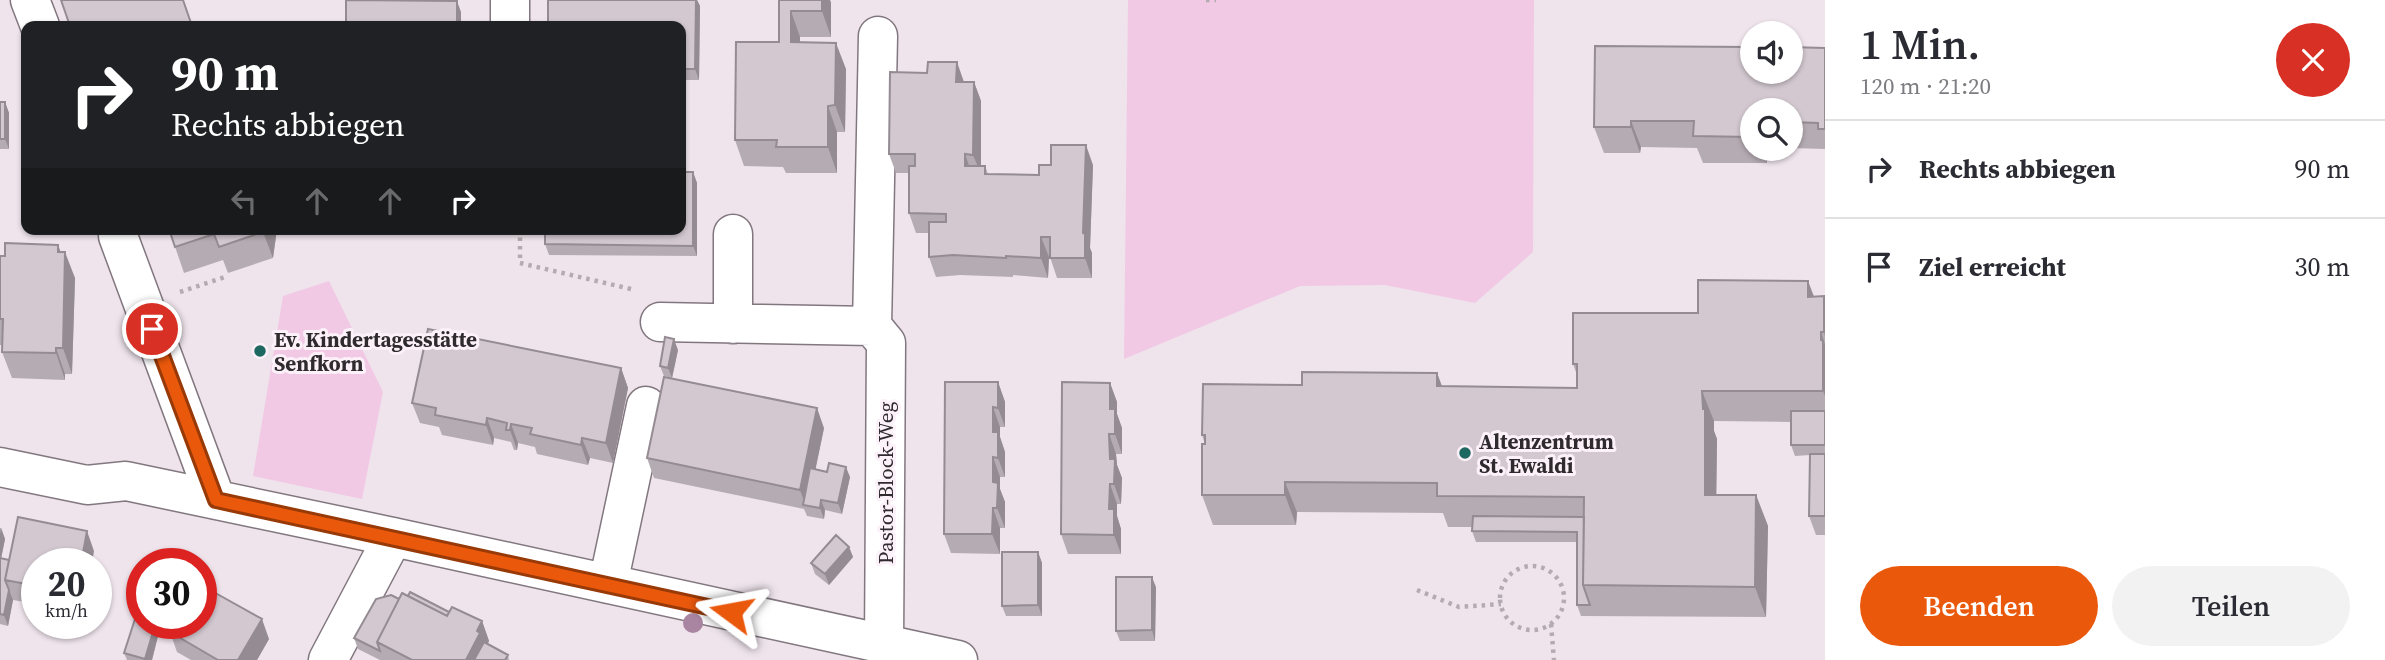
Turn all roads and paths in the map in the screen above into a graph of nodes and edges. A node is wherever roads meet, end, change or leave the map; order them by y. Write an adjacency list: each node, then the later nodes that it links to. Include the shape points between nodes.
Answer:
1 (30, 0): 5 (street)
2 (510, 0): 6 (street)
3 (1206, 0): 4 (path)
4 (1216, 0)
5 (38, 21)
6 (510, 21)
7 (878, 36): 13 (street, Pastor-Block-Weg)
8 (733, 234): 12 (street)
9 (520, 235): 11 (path, via 520,263 642,291 640,310 652,313)
10 (118, 236): 16 (street)
11 (660, 322): 12 (street)
12 (733, 324): 13 (street)
13 (872, 326): 22 (street, Pastor-Block-Weg, via 886,343)
14 (646, 406): 18 (street)
15 (0, 467): 16 (street, via 87,485 125,481)
16 (216, 500): 17 (street)
17 (393, 537): 18 (street); 23 (street)
18 (608, 584): 22 (street)
19 (1417, 590): 20 (path, via 1459,607)
20 (1501, 604): 21 (path, via 1504,614 1520,628 1542,629); 21 (path, via 1500,593 1509,575 1528,566 1548,569 1564,596)
21 (1551, 624): 25 (path)
22 (884, 645): 24 (street)
23 (328, 660)
24 (958, 660)
25 (1554, 660)

